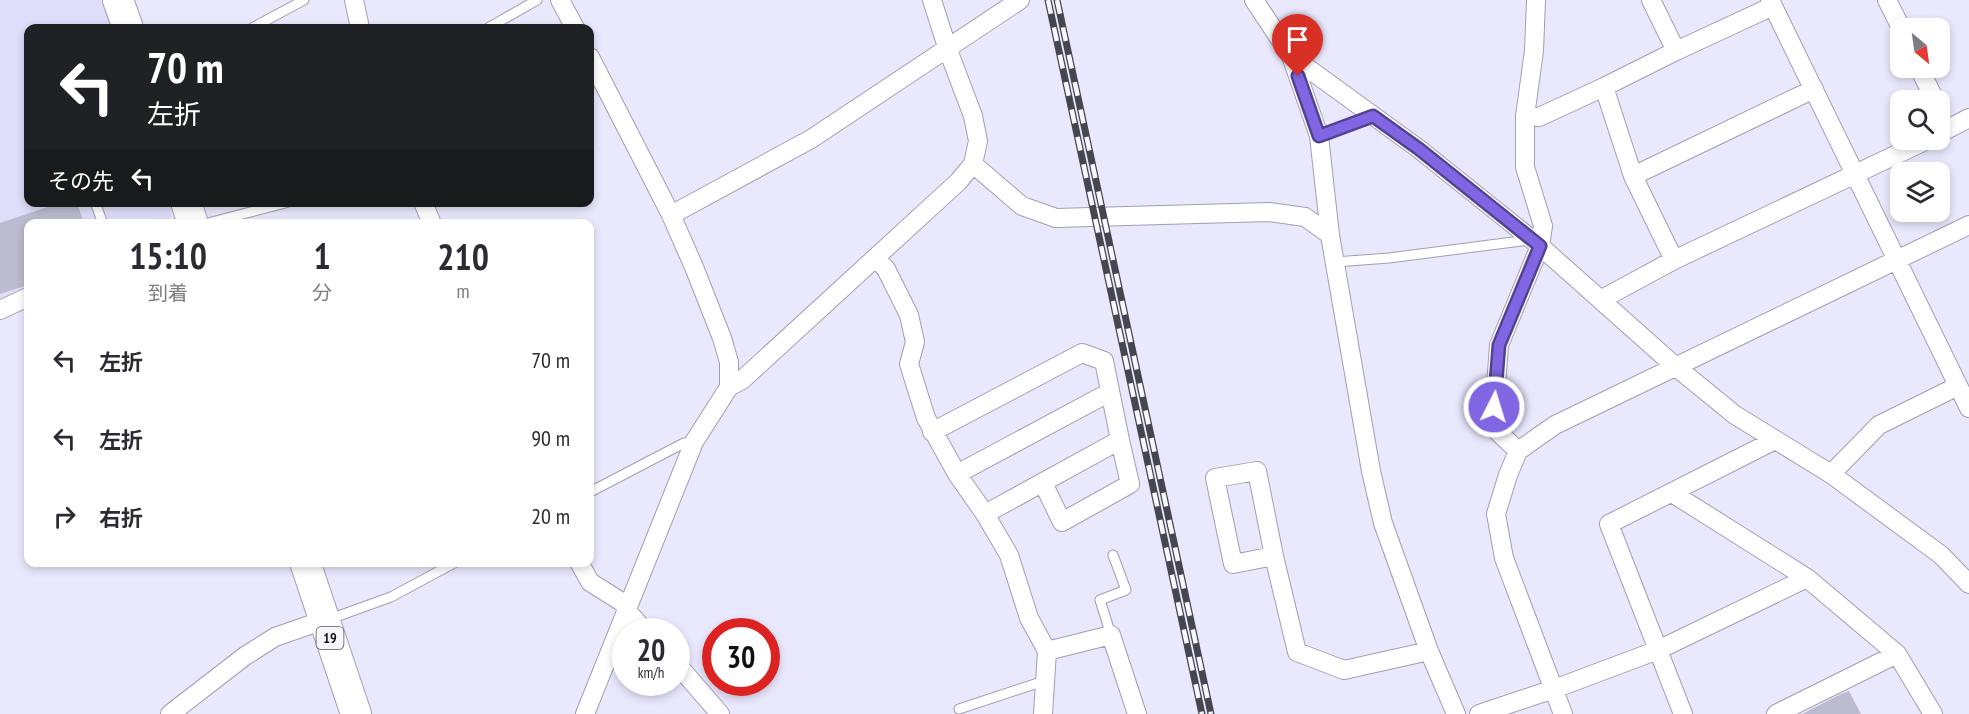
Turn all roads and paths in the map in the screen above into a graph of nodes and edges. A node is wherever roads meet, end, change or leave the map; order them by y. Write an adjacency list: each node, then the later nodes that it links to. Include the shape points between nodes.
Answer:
1 (118, 0): 14 (highway)
2 (304, 0): 15 (lane)
3 (354, 0): 16 (street)
4 (537, 0): 17 (lane)
5 (560, 0): 18 (street)
6 (932, 0): 19 (street)
7 (1020, 0): 19 (street)
8 (1254, 0): 21 (street)
9 (1536, 0): 26 (street)
10 (1651, 0): 20 (street)
11 (1887, 0): 13 (street)
12 (1771, 3): 20 (street); 24 (street)
13 (1896, 18)
14 (127, 24)
15 (259, 24)
16 (359, 24)
17 (495, 24)
18 (573, 24)
19 (948, 50): 31 (street, via 974,116 978,141); 35 (street, via 811,139)
20 (1676, 51): 23 (street)
21 (1291, 56): 25 (street); 29 (street)
22 (594, 65): 35 (street)
23 (1604, 87): 26 (street, via 1539,117); 33 (street)
24 (1814, 89): 32 (street); 33 (street)
25 (1373, 116): 29 (lane); 39 (street)
26 (1525, 116): 39 (street, via 1525,167 1543,226)
27 (1969, 118): 28 (street)
28 (1950, 128)
29 (1319, 136): 38 (street)
30 (1906, 150): 32 (street)
31 (973, 164): 38 (street, via 1022,206 1056,218 1269,212 1305,217); 40 (street)
32 (1856, 174): 41 (street); 42 (street)
33 (1633, 176): 41 (street)
34 (261, 207): 36 (lane)
35 (671, 215): 49 (street, via 722,338 729,362)
36 (192, 219)
37 (1969, 225): 42 (street)
38 (1330, 235): 43 (street)
39 (1536, 242): 43 (lane); 45 (street); 56 (street, via 1499,345 1492,427)
40 (876, 258): 49 (street, via 742,380); 52 (street, via 886,269 909,315 915,342 909,364)
41 (1674, 260): 45 (street)
42 (1896, 260): 47 (street); 48 (street)
43 (1335, 262): 76 (street, via 1383,523)
44 (24, 299): 46 (street)
45 (1602, 299): 47 (street)
46 (0, 310)
47 (1676, 367): 54 (street, via 1735,415); 56 (street, via 1555,425)
48 (1958, 386): 51 (street); 58 (street, via 1879,425)
49 (729, 387): 55 (street)
50 (1110, 392): 52 (street, via 1104,362 1082,353); 53 (street); 57 (street)
51 (1969, 408)
52 (932, 432): 57 (street)
53 (1120, 440): 59 (street); 59 (street, via 1130,484 1062,522)
54 (1776, 440): 58 (street); 61 (street)
55 (694, 442): 60 (lane, via 684,442); 70 (street)
56 (1518, 451): 80 (street, via 1496,514 1504,558)
57 (957, 474): 62 (street)
58 (1831, 474): 69 (street, via 1941,555)
59 (1043, 483): 62 (street)
60 (594, 490)
61 (1672, 493): 68 (street); 74 (street, via 1609,524)
62 (985, 514): 75 (street, via 1009,555 1029,618)
63 (1113, 555): 73 (lane, via 1126,590 1100,600)
64 (1274, 556): 64 (street, via 1257,471 1215,478 1233,564); 76 (street, via 1297,652 1344,670)
65 (307, 567): 72 (highway, 19)
66 (447, 567): 72 (lane, via 391,597)
67 (582, 567): 70 (street, via 590,582)
68 (1807, 578): 74 (street); 77 (street)
69 (1969, 584)
70 (627, 608): 71 (street); 84 (street)
71 (635, 618)
72 (324, 620): 82 (street, via 275,637); 83 (highway, 19)
73 (1111, 635): 75 (street); 87 (street)
74 (1658, 650): 80 (street); 91 (street)
75 (1047, 651): 79 (street)
76 (1429, 651): 88 (street)
77 (1897, 654): 92 (street); 93 (street)
78 (690, 679): 85 (street)
79 (1044, 681): 81 (lane); 86 (street)
80 (1554, 689): 89 (street); 90 (street)
81 (959, 708)
82 (174, 713)
83 (356, 714)
84 (585, 714)
85 (720, 714)
86 (1043, 714)
87 (1137, 714)
88 (1456, 714)
89 (1479, 714)
90 (1563, 714)
91 (1683, 714)
92 (1776, 714)
93 (1933, 714)

